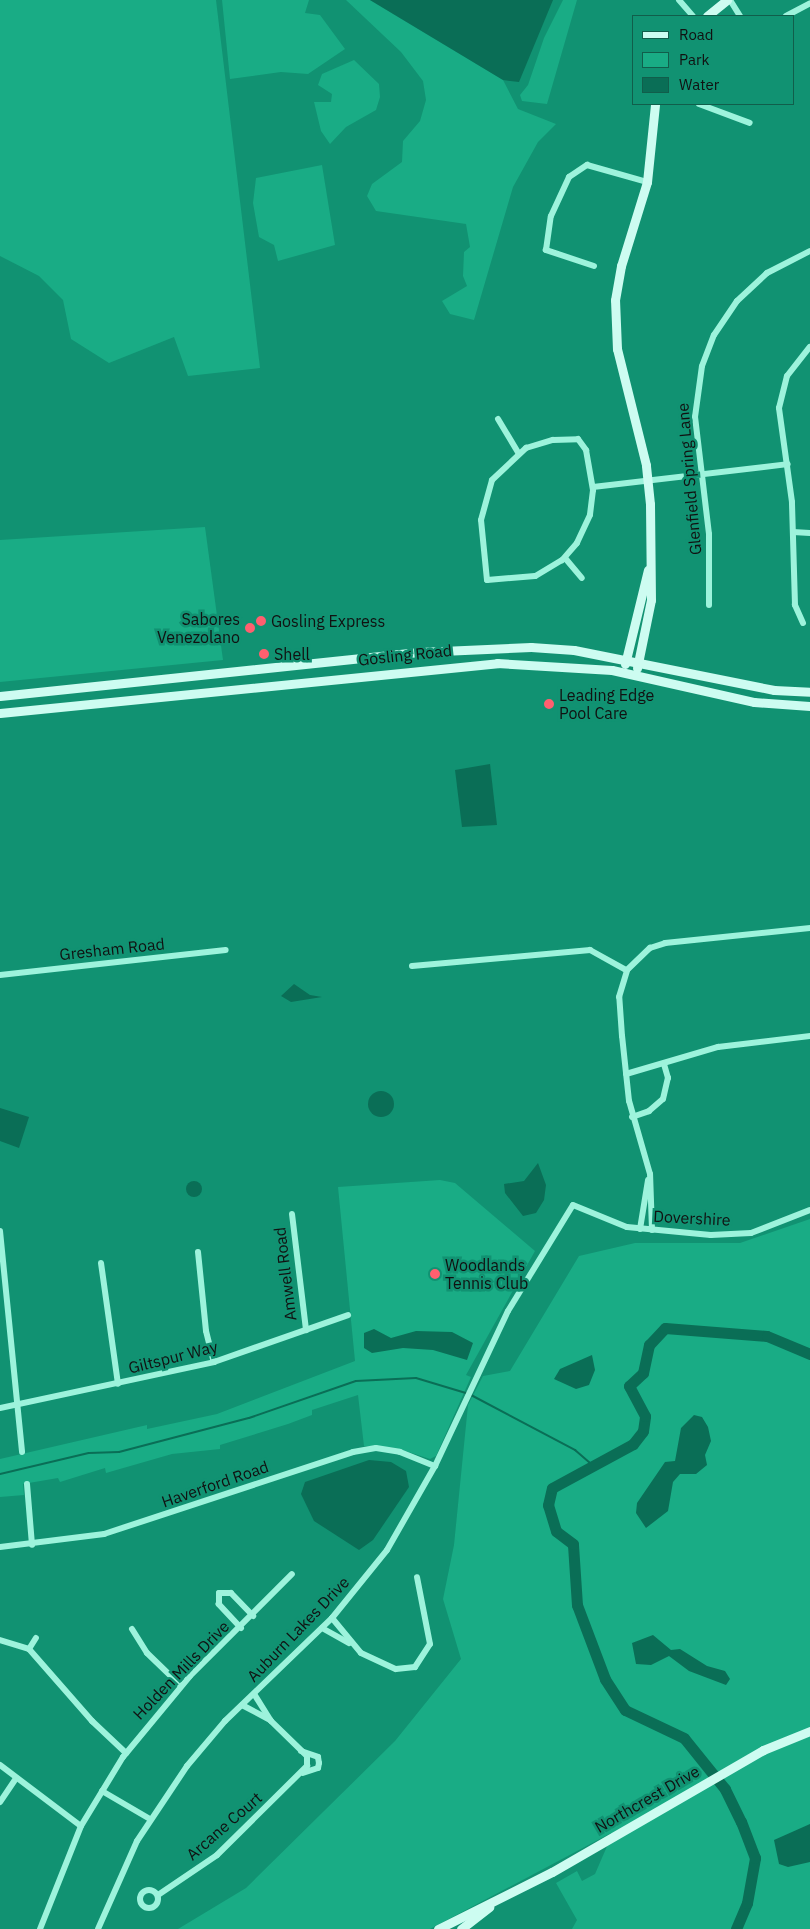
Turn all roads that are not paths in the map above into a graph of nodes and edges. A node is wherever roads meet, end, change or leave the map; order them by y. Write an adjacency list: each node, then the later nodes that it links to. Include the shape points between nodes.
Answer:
1 (679, 0): 4 (street)
2 (729, 0): 5 (main road); 6 (street)
3 (810, 3): 7 (street)
4 (692, 15)
5 (708, 15)
6 (739, 15)
7 (788, 15)
8 (655, 105): 11 (main road)
9 (702, 105): 10 (street)
10 (750, 123)
11 (647, 182): 13 (street, via 587,165 569,176 552,216 546,250); 19 (main road, via 621,266 615,316 617,349)
12 (810, 252): 18 (street, Glenfield Spring Lane, via 755,282 714,335 696,393)
13 (594, 266)
14 (810, 347): 17 (street, via 790,372 780,402)
15 (498, 419): 16 (street)
16 (518, 452): 20 (street, via 547,441 578,439 586,450); 23 (street, via 496,473 484,500 481,520 487,580 535,576)
17 (788, 464): 18 (street); 21 (street)
18 (702, 474): 19 (street); 26 (street, Glenfield Spring Lane, via 709,534)
19 (648, 480): 20 (street); 24 (main road)
20 (592, 487): 23 (street, via 587,525)
21 (793, 532): 22 (street); 27 (street, via 795,605)
22 (810, 533)
23 (565, 558): 25 (street)
24 (650, 560): 28 (main road); 29 (main road, via 651,600)
25 (582, 578)
26 (709, 605)
27 (803, 623)
28 (626, 660): 29 (main road, Gosling Road); 30 (main road); 33 (main road, Gosling Road, via 574,650 477,647)
29 (638, 662): 31 (main road); 32 (main road, Gosling Road, via 715,680)
30 (624, 672): 31 (main road, Gosling Road); 35 (main road, Gosling Road, via 548,664 456,665)
31 (635, 675): 34 (main road, Gosling Road, via 754,702)
32 (810, 692)
33 (0, 696)
34 (810, 706)
35 (0, 713)
36 (810, 928): 39 (street, via 665,943 650,948)
37 (226, 950): 40 (street, Gresham Road)
38 (412, 966): 39 (street, via 590,950)
39 (626, 970): 43 (street, via 619,997)
40 (0, 975)
41 (810, 1036): 42 (street, via 718,1047)
42 (664, 1064): 43 (street); 44 (street, via 668,1078 663,1099 649,1111)
43 (626, 1074): 44 (street)
44 (632, 1117): 45 (street)
45 (650, 1174): 49 (street); 50 (street)
46 (573, 1205): 49 (street, Dovershire); 61 (street, Auburn Lakes Drive, via 508,1311)
47 (810, 1210): 50 (street, Dovershire, via 751,1233 711,1235)
48 (292, 1214): 55 (street, Amwell Road)
49 (640, 1229): 50 (street, Dovershire)
50 (652, 1230)
51 (0, 1231): 58 (street)
52 (198, 1252): 56 (street, via 206,1331)
53 (101, 1263): 57 (street)
54 (348, 1315): 55 (street, Giltspur Way)
55 (306, 1330): 56 (street, Giltspur Way)
56 (214, 1362): 57 (street, Giltspur Way)
57 (118, 1384): 58 (street, Giltspur Way)
58 (18, 1405): 59 (street, Giltspur Way); 60 (street)
59 (0, 1408)
60 (22, 1452)
61 (435, 1466): 63 (street, Haverford Road, via 392,1451 352,1452 151,1521 104,1534); 68 (street, Auburn Lakes Drive, via 387,1550)
62 (27, 1484): 63 (street)
63 (32, 1545): 64 (street, Haverford Road)
64 (0, 1547)
65 (292, 1574): 67 (street, Holden Mills Drive)
66 (417, 1577): 72 (street, via 430,1644 422,1661 409,1669 396,1669)
67 (253, 1616): 69 (street, Holden Mills Drive); 69 (street, via 231,1593 219,1593 219,1604)
68 (332, 1618): 70 (street, Auburn Lakes Drive); 72 (street)
69 (241, 1628): 76 (street, Holden Mills Drive)
70 (322, 1628): 72 (street); 77 (street, Auburn Lakes Drive)
71 (132, 1629): 76 (street, via 147,1654)
72 (339, 1634)
73 (36, 1638): 75 (street)
74 (0, 1640): 75 (street)
75 (29, 1649): 84 (street, via 92,1721)
76 (181, 1686): 84 (street, Holden Mills Drive)
77 (254, 1694): 78 (street, Auburn Lakes Drive); 79 (street, Arcane Court)
78 (242, 1705): 80 (street, Arcane Court); 90 (street, Auburn Lakes Drive, via 201,1748)
79 (262, 1707): 80 (street); 81 (street, Arcane Court)
80 (257, 1712): 81 (street, Arcane Court)
81 (271, 1721): 83 (street, Arcane Court)
82 (810, 1731): 93 (main road, Northcrest Drive, via 736,1764)
83 (301, 1751): 86 (street, via 307,1761); 86 (street, Arcane Court, via 318,1757 319,1763 318,1768)
84 (126, 1753): 88 (street, Holden Mills Drive)
85 (0, 1765): 87 (street)
86 (303, 1773): 92 (street, Arcane Court, via 217,1855)
87 (16, 1778): 89 (street); 91 (street)
88 (102, 1791): 90 (street); 91 (street, Holden Mills Drive)
89 (0, 1802)
90 (150, 1819): 95 (street, Auburn Lakes Drive)
91 (81, 1826): 94 (street, Holden Mills Drive)
92 (158, 1895)
93 (501, 1898): 96 (main road, Northcrest Drive); 97 (main road, Northcrest Drive)
94 (40, 1929)
95 (98, 1929)
96 (438, 1929)
97 (461, 1929)

